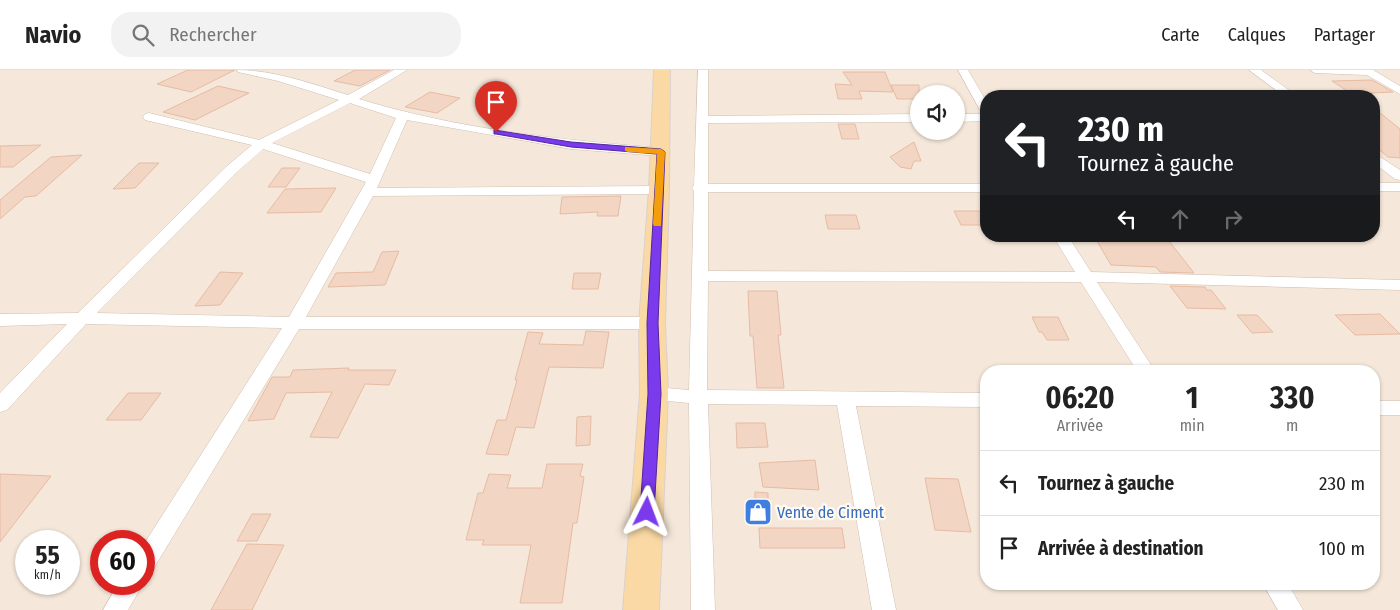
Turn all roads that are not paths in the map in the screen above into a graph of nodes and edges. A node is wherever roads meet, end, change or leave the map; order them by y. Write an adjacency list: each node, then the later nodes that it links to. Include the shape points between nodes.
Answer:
1 (242, 70): 11 (street, via 280,78)
2 (402, 70): 11 (street)
3 (662, 70): 20 (main road)
4 (702, 70): 18 (street)
5 (963, 70): 12 (street)
6 (1254, 70): 9 (street)
7 (1315, 70): 8 (street)
8 (1366, 71): 10 (street)
9 (1282, 90)
10 (1400, 91)
11 (348, 100): 14 (street); 19 (street)
12 (980, 100)
13 (149, 116): 19 (street)
14 (403, 116): 20 (street, via 571,145); 23 (street)
15 (910, 118): 18 (street)
16 (965, 118): 17 (street)
17 (980, 118)
18 (701, 120): 25 (street)
19 (261, 144): 23 (street); 33 (street)
20 (661, 152): 28 (main road)
21 (1380, 161): 22 (street)
22 (1400, 176)
23 (371, 186): 28 (street); 35 (street)
24 (1400, 187): 27 (street)
25 (700, 188): 26 (street); 30 (street)
26 (980, 188)
27 (1380, 188)
28 (660, 190): 36 (main road)
29 (1064, 242): 31 (street)
30 (700, 276): 31 (street); 39 (street)
31 (1086, 277): 32 (street); 37 (street)
32 (1400, 286)
33 (82, 318): 34 (street); 35 (street); 42 (street)
34 (0, 320)
35 (294, 323): 36 (street); 45 (street)
36 (652, 323): 38 (main road)
37 (1142, 365)
38 (654, 394): 39 (street); 49 (main road)
39 (698, 397): 40 (street); 50 (street)
40 (846, 398): 41 (street); 51 (street)
41 (980, 400)
42 (0, 406)
43 (1380, 408): 44 (street)
44 (1400, 408)
45 (155, 546)
46 (1279, 590): 52 (street)
47 (124, 595): 48 (street)
48 (115, 610)
49 (641, 610)
50 (704, 610)
51 (884, 610)
52 (1291, 610)

